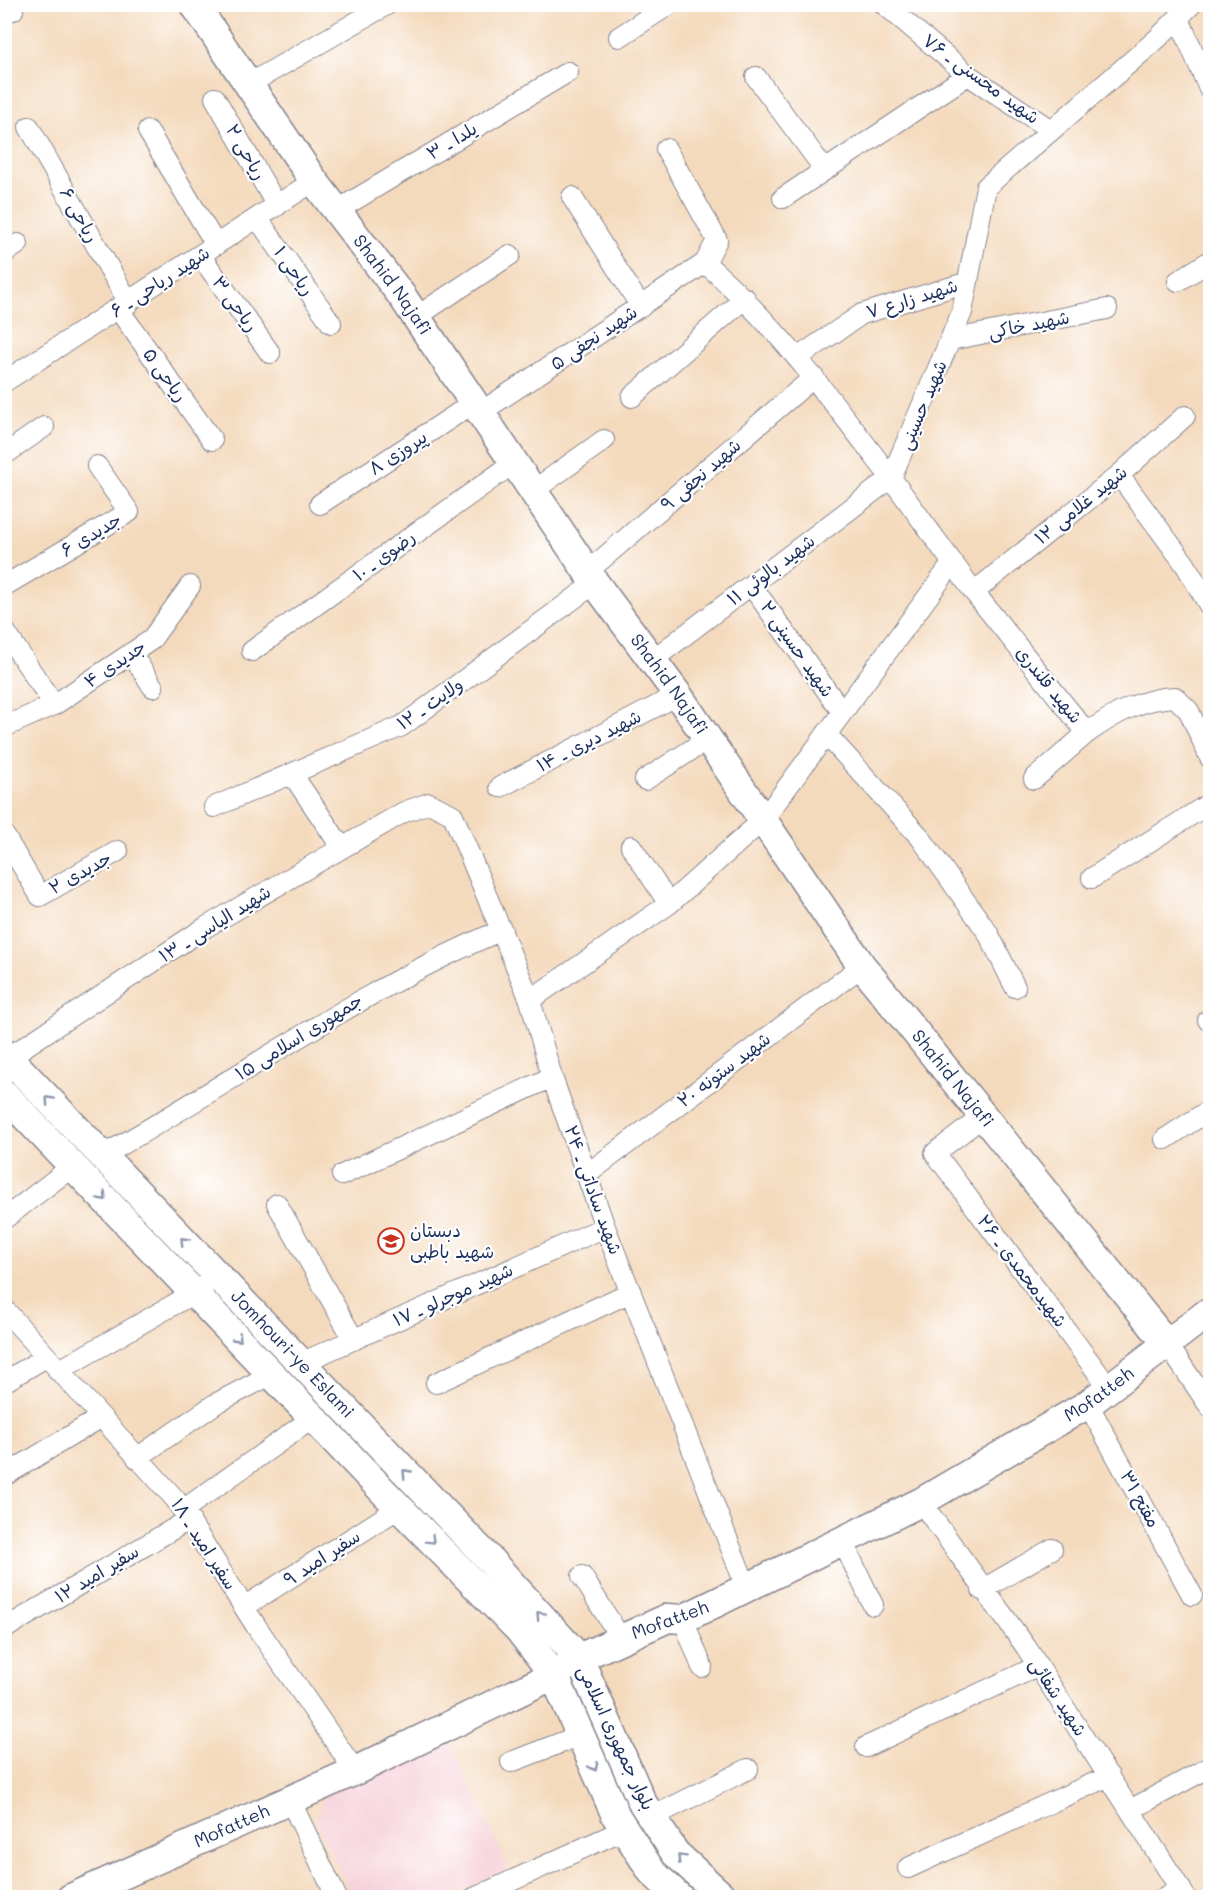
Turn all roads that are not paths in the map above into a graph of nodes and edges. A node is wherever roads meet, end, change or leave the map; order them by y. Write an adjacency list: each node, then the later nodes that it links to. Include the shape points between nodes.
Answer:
1 (194, 4): 10 (street, Shahid Najafi)
2 (388, 4): 10 (street)
3 (670, 4): 6 (street)
4 (884, 4): 8 (street, شهید محسنی ـ ۷۶)
5 (1186, 11): 11 (street); 14 (street, شهید حسینی)
6 (619, 37)
7 (568, 72): 22 (street, یلدا ـ ۳)
8 (968, 75): 14 (street, شهید محسنی ـ ۷۶); 17 (street)
9 (756, 77): 17 (street)
10 (249, 84): 18 (street, Shahid Najafi)
11 (1210, 91)
12 (215, 98): 21 (street, ریاحی ۲)
13 (29, 127): 31 (street, ریاحی ۶)
14 (1051, 130): 29 (street, شهید حسینی, via 986,187)
15 (148, 132): 24 (street, ریاحی ۳)
16 (666, 149): 27 (street, via 717,240)
17 (825, 170): 20 (street)
18 (314, 181): 21 (street, شهید ریاحی ـ ۶); 22 (street, Shahid Najafi)
19 (572, 197): 32 (street)
20 (783, 198)
21 (277, 206): 23 (street, شهید ریاحی ـ ۶)
22 (336, 211): 34 (street, Shahid Najafi)
23 (258, 219): 24 (street, شهید ریاحی ـ ۶); 35 (street, ریاحی ۱)
24 (208, 250): 31 (street, شهید ریاحی ـ ۶); 37 (street, ریاحی ۳)
25 (510, 255): 34 (street)
26 (1210, 261): 28 (street)
27 (705, 263): 30 (street); 32 (street, شهید نجفی ۵)
28 (1178, 281)
29 (968, 282): 36 (street, شهید حسینی, via 962,312); 38 (street, شهید زارع ۷, via 862,314)
30 (745, 298): 38 (street); 41 (street)
31 (124, 306): 40 (street, شهید ریاحی ـ ۶); 45 (street, ریاحی ۵)
32 (641, 307): 42 (street, شهید نجفی ۵)
33 (1107, 309): 36 (street, شهید خاکی)
34 (416, 317): 42 (street, Shahid Najafi)
35 (330, 323)
36 (950, 340): 51 (street, شهید حسینی)
37 (270, 352)
38 (797, 358): 39 (street)
39 (814, 377): 51 (street); 55 (street, شهید نجفی ۹)
40 (4, 382)
41 (632, 397)
42 (478, 407): 48 (street, Shahid Najafi); 53 (street, پیروزی ۸)
43 (1185, 416): 50 (street, شهید غلامی ۱۲)
44 (44, 427): 47 (street)
45 (212, 440)
46 (604, 440): 52 (street)
47 (4, 455)
48 (515, 462): 52 (street, Shahid Najafi); 62 (street, رضوی ـ ۱۰)
49 (97, 466): 57 (street, جدیدی ۶, via 129,512)
50 (1119, 475): 59 (street, شهید غلامی ۱۲); 60 (street, via 1185,564)
51 (891, 478): 54 (street); 56 (street, شهید بالوئی ۱۱)
52 (534, 490): 55 (street, Shahid Najafi)
53 (321, 504)
54 (952, 564): 59 (street, شهید قلندری); 68 (street)
55 (591, 577): 64 (street, Shahid Najafi); 74 (street, ولایت ـ ۱۲, via 402,726)
56 (751, 585): 64 (street, شهید بالوئی ۱۱); 68 (street, شهید حسینی ۲)
57 (4, 586)
58 (190, 586): 63 (street, جدیدی ۴, via 151,640)
59 (974, 592): 70 (street, شهید قلندری)
60 (1210, 607)
61 (4, 630): 67 (street)
62 (252, 651)
63 (131, 653): 65 (street); 67 (street, جدیدی ۴)
64 (651, 662): 66 (street, Shahid Najafi)
65 (153, 687)
66 (678, 695): 72 (street, Shahid Najafi); 77 (street, شهید دیری ـ ۱۴)
67 (54, 705): 69 (street, جدیدی ۴)
68 (842, 712): 71 (street)
69 (4, 727)
70 (1087, 733): 73 (street, شهید قلندری, via 1107,718 1134,706 1158,698 1175,698 1189,711); 75 (street)
71 (826, 734): 81 (street); 90 (street, via 920,837 988,933)
72 (708, 740): 76 (street); 81 (street, Shahid Najafi)
73 (1210, 758)
74 (292, 774): 80 (street, ولایت ـ ۱۲); 84 (street)
75 (1034, 779)
76 (645, 780)
77 (500, 787)
78 (429, 803): 84 (street, شهید الیاسی ـ ۱۳, via 404,812); 88 (street, شهید ساداتی ـ ۲۴, via 453,815)
79 (1210, 803): 86 (street)
80 (214, 807)
81 (763, 820): 87 (street); 89 (street, Shahid Najafi)
82 (4, 835): 85 (street, جدیدی ۲, via 40,896)
83 (631, 846): 87 (street)
84 (342, 848): 92 (street, شهید الیاسی ـ ۱۳, via 206,927)
85 (118, 851)
86 (1092, 878)
87 (669, 904): 91 (street)
88 (502, 930): 91 (street, شهید ساداتی ـ ۲۴); 98 (street, جمهوری اسلامی ۱۵, via 368,995 182,1112)
89 (862, 966): 96 (street, Shahid Najafi); 101 (street, شهید ستونه ۲۰)
90 (1015, 987)
91 (530, 1000): 93 (street, شهید ساداتی ـ ۲۴)
92 (7, 1055): 98 (street, Jomhouri-ye Eslami, one-way to 92)
93 (552, 1077): 100 (street); 101 (street, شهید ساداتی ـ ۲۴)
94 (4, 1094): 99 (street, Jomhouri-ye Eslami)
95 (1210, 1114): 97 (street, via 1208,1111)
96 (984, 1115): 111 (street, Shahid Najafi); 117 (street, شهیدمحمدی ـ ۲۶, via 935,1153)
97 (1165, 1139)
98 (102, 1156): 105 (street, Jomhouri-ye Eslami, one-way to 98)
99 (73, 1166): 103 (street); 107 (street, Jomhouri-ye Eslami, one-way to 107)
100 (342, 1175)
101 (586, 1175): 104 (street, شهید ساداتی ـ ۲۴)
102 (277, 1204): 110 (street)
103 (4, 1219)
104 (605, 1227): 106 (street, شهید ساداتی ـ ۲۴); 110 (street, شهید موجرلو ـ ۱۷)
105 (217, 1276): 107 (street); 112 (street, Jomhouri-ye Eslami)
106 (631, 1292): 116 (street); 129 (street, شهید ساداتی ـ ۲۴)
107 (194, 1293): 113 (street, via 126,1332); 114 (street, Jomhouri-ye Eslami, one-way to 114)
108 (4, 1309): 113 (street, سفیر امید ـ ۱۸)
109 (1210, 1311): 111 (street, Mofatteh)
110 (354, 1340): 112 (street, شهید موجرلو ـ ۱۷)
111 (1168, 1345): 117 (street, Mofatteh); 118 (street)
112 (301, 1363): 137 (street, Jomhouri-ye Eslami, one-way to 112)
113 (52, 1364): 115 (street); 119 (street, سفیر امید ـ ۱۸)
114 (272, 1374): 120 (street, Jomhouri-ye Eslami); 121 (street, via 204,1412)
115 (4, 1382)
116 (436, 1383)
117 (1099, 1396): 123 (street, Mofatteh); 131 (street, مفتح ۳۱)
118 (1210, 1407)
119 (100, 1418): 121 (street, سفیر امید ـ ۱۸); 122 (street)
120 (313, 1418): 124 (street, Jomhouri-ye Eslami); 125 (street, سفیر امید ۱۲)
121 (137, 1458): 125 (street, سفیر امید ـ ۱۸)
122 (4, 1476)
123 (921, 1502): 126 (street, Mofatteh); 130 (street, شهید شفائی)
124 (399, 1508): 133 (street, سفیر امید ۹); 140 (street, Jomhouri-ye Eslami, one-way to 140, via 519,1630)
125 (186, 1514): 133 (street, سفیر امید ـ ۱۸); 135 (street, سفیر امید ۱۲)
126 (843, 1542): 129 (street, Mofatteh); 132 (street)
127 (1052, 1549): 130 (street)
128 (582, 1576): 136 (street)
129 (747, 1589): 134 (street, Mofatteh)
130 (982, 1590): 138 (street, شهید شفائی)
131 (1192, 1595)
132 (873, 1605)
133 (244, 1607): 146 (street, سفیر امید ـ ۱۸)
134 (683, 1619): 136 (street, Mofatteh, via 668,1618); 137 (street, via 673,1635); 139 (street)
135 (4, 1629)
136 (621, 1639): 137 (street, Mofatteh)
137 (583, 1666): 140 (street, Mofatteh); 150 (street, بلوار جمهوری اسلامی)
138 (1038, 1666): 142 (street); 147 (street, شهید شفائی)
139 (702, 1667)
140 (554, 1675): 141 (street, بلوار جمهوری اسلامی); 146 (street, Mofatteh)
141 (581, 1735): 143 (street); 151 (street, بلوار جمهوری اسلامی, one-way to 151)
142 (866, 1748)
143 (511, 1762)
144 (1210, 1767): 149 (street)
145 (748, 1769): 150 (street)
146 (355, 1772): 148 (street, Mofatteh)
147 (1109, 1776): 149 (street, شهید شفائی); 152 (street)
148 (290, 1800): 154 (street, Mofatteh); 155 (street)
149 (1132, 1809): 153 (street, شهید شفائی)
150 (652, 1817): 158 (street, بلوار جمهوری اسلامی, one-way to 150, via 675,1853)
151 (625, 1829): 156 (street); 157 (street, بلوار جمهوری اسلامی, via 652,1872)
152 (908, 1868)
153 (1184, 1893): 159 (street)
154 (71, 1898)
155 (337, 1898)
156 (474, 1898)
157 (680, 1898)
158 (724, 1898)
159 (1163, 1898)

